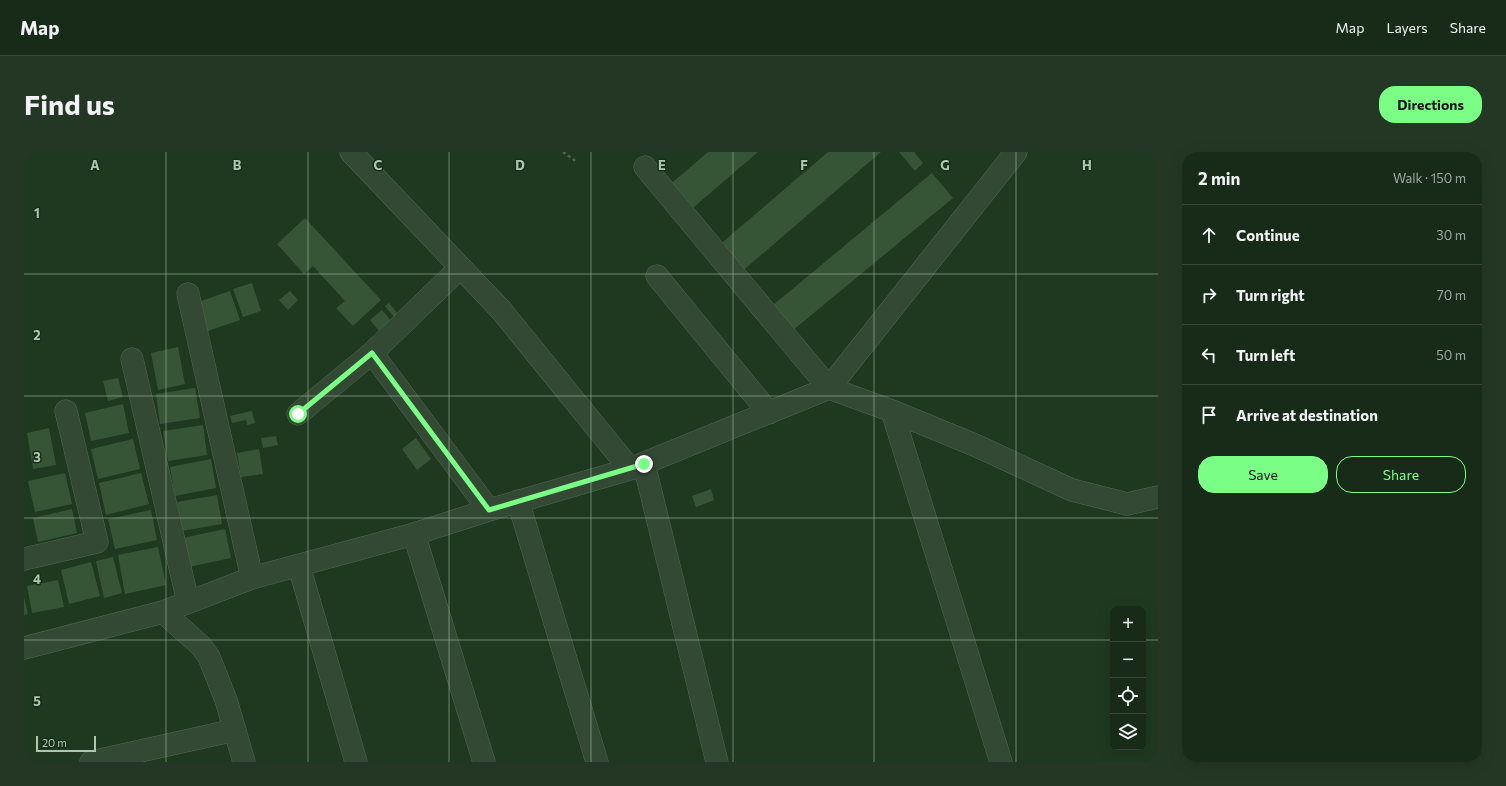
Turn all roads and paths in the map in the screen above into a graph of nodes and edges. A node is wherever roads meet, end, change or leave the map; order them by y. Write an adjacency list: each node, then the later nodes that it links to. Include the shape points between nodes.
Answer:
1 (350, 152): 6 (street)
2 (563, 152): 4 (path)
3 (1016, 152): 11 (street)
4 (577, 162)
5 (645, 167): 11 (street)
6 (460, 268): 9 (street); 16 (street, via 501,310)
7 (657, 276): 14 (street)
8 (188, 294): 23 (street)
9 (372, 353): 15 (street); 19 (street)
10 (132, 360): 24 (street)
11 (830, 388): 13 (street); 14 (street)
12 (66, 411): 21 (street, via 97,542)
13 (892, 411): 17 (street, via 977,446 1072,490 1127,504); 34 (street)
14 (769, 413): 16 (street)
15 (298, 414)
16 (637, 467): 18 (street); 33 (street)
17 (1158, 497)
18 (518, 501): 19 (street); 32 (street)
19 (489, 510): 20 (street)
20 (414, 534): 22 (street); 31 (street)
21 (25, 554)
22 (299, 566): 23 (street); 30 (street)
23 (252, 578): 24 (street)
24 (188, 602): 25 (street)
25 (163, 612): 26 (street); 27 (street, via 210,657)
26 (24, 648)
27 (235, 730): 28 (street); 29 (street)
28 (91, 762)
29 (244, 762)
30 (356, 762)
31 (484, 762)
32 (597, 762)
33 (717, 762)
34 (1001, 762)

